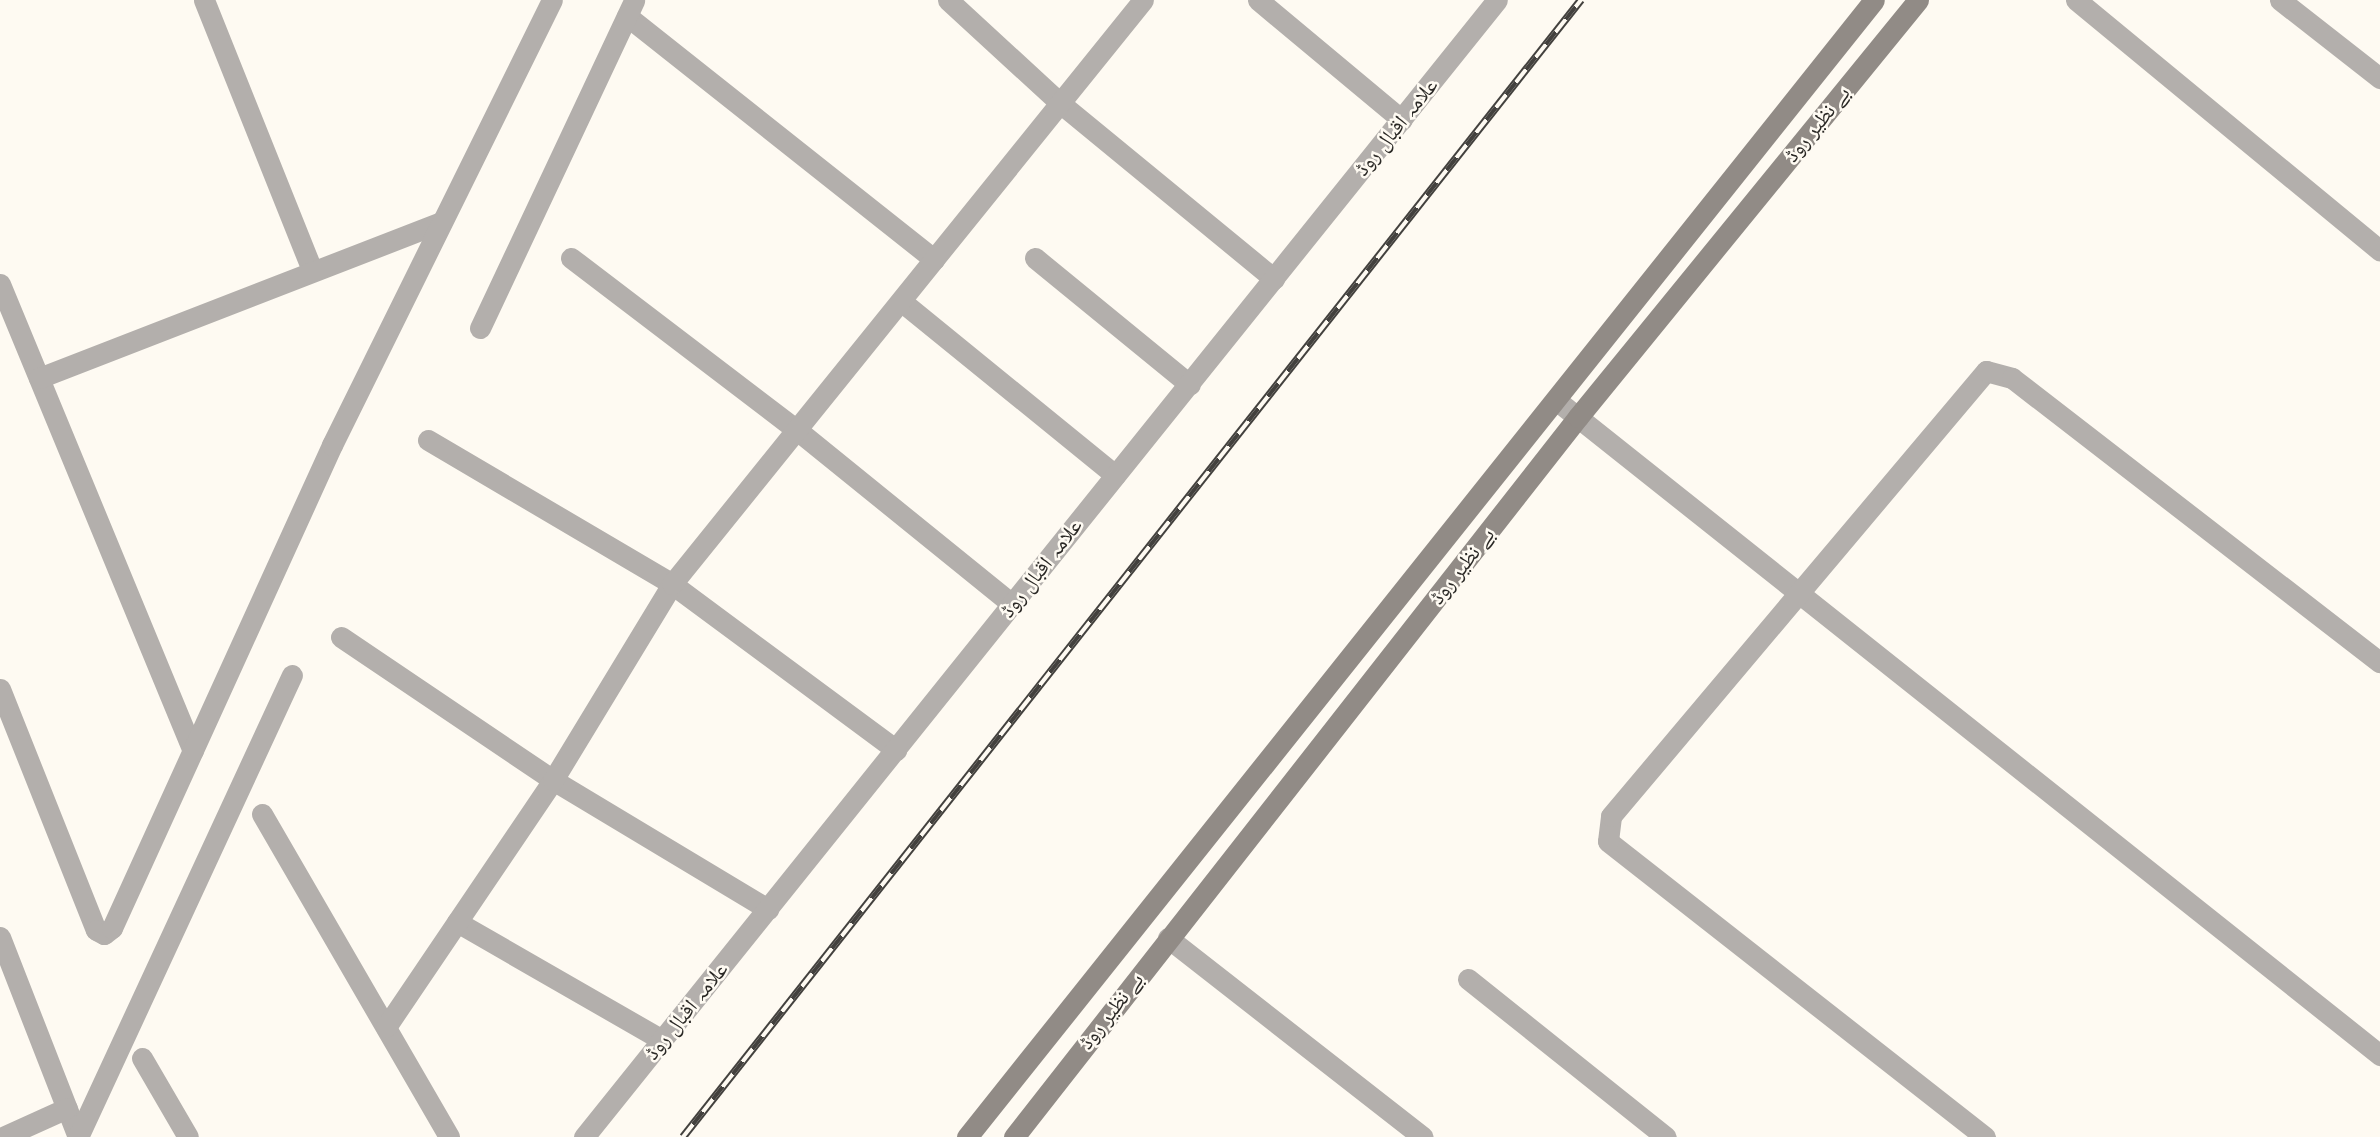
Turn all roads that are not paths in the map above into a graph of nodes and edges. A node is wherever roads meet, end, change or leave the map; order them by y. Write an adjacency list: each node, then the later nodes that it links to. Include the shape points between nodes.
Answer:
1 (204, 0): 21 (street)
2 (552, 0): 16 (street)
3 (948, 0): 14 (street)
4 (1143, 0): 14 (street)
5 (1258, 0): 15 (street)
6 (1497, 0): 15 (street, علامہ اقبال روڈ)
7 (1874, 0): 28 (main road)
8 (1918, 0): 29 (main road, بے نظیر روڈ)
9 (2076, 0): 11 (street)
10 (2280, 0): 13 (street)
11 (2099, 7): 17 (street)
12 (630, 8): 20 (street); 25 (street)
13 (2380, 78)
14 (1060, 103): 20 (street); 22 (street)
15 (1402, 121): 22 (street, علامہ اقبال روڈ)
16 (442, 222): 21 (street); 41 (street, via 332,445)
17 (2380, 251)
18 (571, 258): 30 (street)
19 (1035, 258): 27 (street)
20 (934, 259): 24 (street)
21 (312, 270): 26 (street)
22 (1274, 279): 27 (street, علامہ اقبال روڈ)
23 (0, 284): 26 (street)
24 (901, 301): 30 (street); 32 (street)
25 (480, 328)
26 (39, 378): 41 (street)
27 (1190, 384): 32 (street, علامہ اقبال روڈ)
28 (1556, 400): 29 (street); 59 (main road)
29 (1578, 417): 34 (street); 47 (main road, بے نظیر روڈ)
30 (797, 430): 33 (street); 35 (street)
31 (428, 440): 33 (street)
32 (1115, 475): 35 (street, علامہ اقبال روڈ)
33 (672, 584): 40 (street); 42 (street)
34 (1796, 595): 37 (street, via 1986,371 2012,378); 51 (street); 63 (street, via 1611,816 1608,841)
35 (1013, 604): 40 (street, علامہ اقبال روڈ)
36 (341, 637): 42 (street)
37 (2380, 662)
38 (292, 675): 55 (street)
39 (0, 689): 41 (street, via 96,930 104,934 112,929)
40 (896, 750): 44 (street, علامہ اقبال روڈ)
41 (193, 751)
42 (554, 780): 44 (street); 45 (street)
43 (262, 814): 49 (street)
44 (768, 909): 50 (street, علامہ اقبال روڈ)
45 (457, 922): 49 (street); 50 (street)
46 (0, 937): 53 (street)
47 (1168, 938): 60 (main road, بے نظیر روڈ); 61 (street)
48 (1468, 979): 62 (street)
49 (386, 1027): 57 (street)
50 (662, 1040): 58 (street, علامہ اقبال روڈ)
51 (2380, 1055)
52 (142, 1058): 56 (street)
53 (67, 1108): 54 (street); 55 (street)
54 (3, 1137)
55 (78, 1137)
56 (188, 1137)
57 (449, 1137)
58 (584, 1137)
59 (967, 1137)
60 (1014, 1137)
61 (1423, 1137)
62 (1666, 1137)
63 (1984, 1137)

